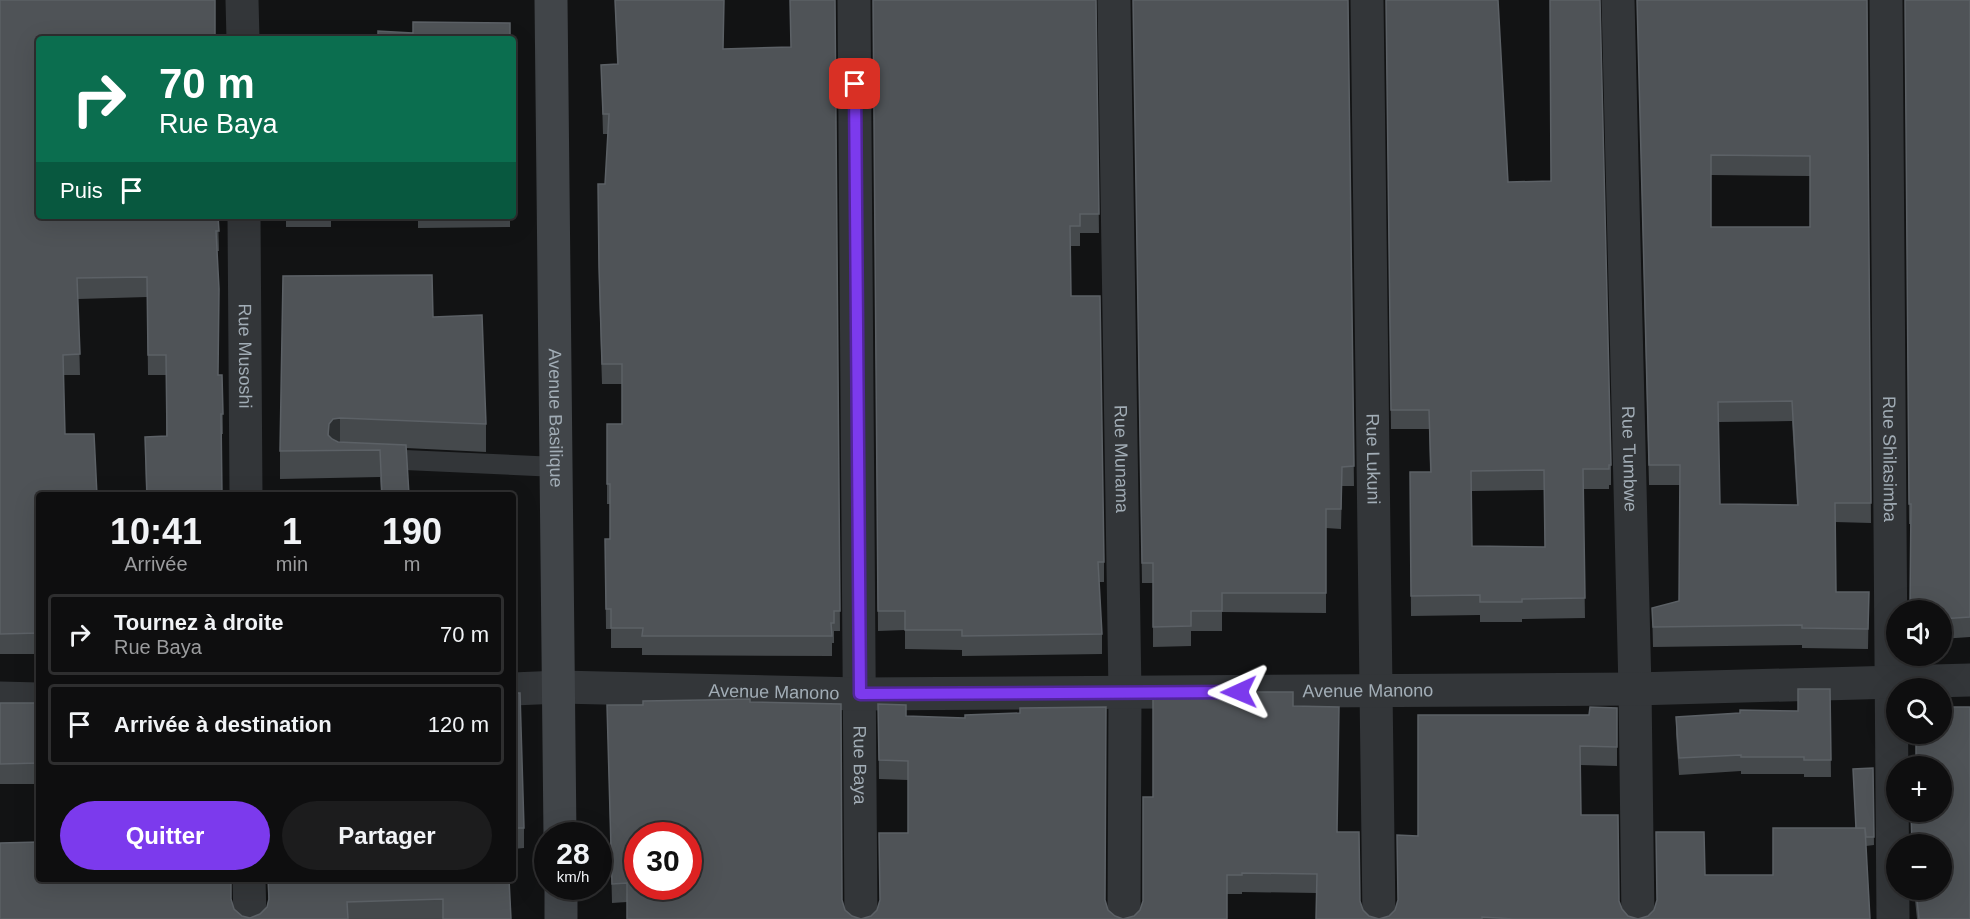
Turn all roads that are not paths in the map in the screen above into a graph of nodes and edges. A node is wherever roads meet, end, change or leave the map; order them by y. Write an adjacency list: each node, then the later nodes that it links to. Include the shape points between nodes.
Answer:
1 (242, 0): 8 (street)
2 (550, 0): 11 (street, Avenue Basilique)
3 (854, 0): 22 (street, Rue Baya)
4 (1114, 0): 21 (street, Rue Munama)
5 (1367, 0): 20 (street, Rue Lukuni)
6 (1618, 0): 19 (street, Rue Tumbwe)
7 (1886, 0): 13 (street, Rue Shilasimba)
8 (243, 36)
9 (244, 219): 12 (street, Rue Musoshi)
10 (362, 458): 11 (lane)
11 (557, 467): 17 (street, Avenue Basilique)
12 (246, 492)
13 (1891, 678)
14 (1970, 680): 15 (street, Avenue Manono)
15 (1952, 681)
16 (1886, 683): 19 (street, Avenue Manono)
17 (560, 687): 18 (street, Avenue Manono); 22 (street, Avenue Manono); 26 (street, Avenue Basilique)
18 (516, 689)
19 (1635, 689): 20 (street, Avenue Manono); 34 (street, Rue Tumbwe)
20 (1377, 690): 21 (street, Avenue Manono); 33 (street, Rue Lukuni)
21 (1125, 693): 22 (street, Avenue Manono); 32 (street, Rue Munama)
22 (860, 694): 31 (street, Rue Baya)
23 (0, 698): 24 (street)
24 (36, 699)
25 (1892, 744): 35 (street, Rue Shilasimba)
26 (560, 822)
27 (249, 882): 29 (street)
28 (561, 900): 30 (street)
29 (250, 919)
30 (561, 919)
31 (861, 919)
32 (1124, 919)
33 (1379, 919)
34 (1638, 919)
35 (1893, 919)

